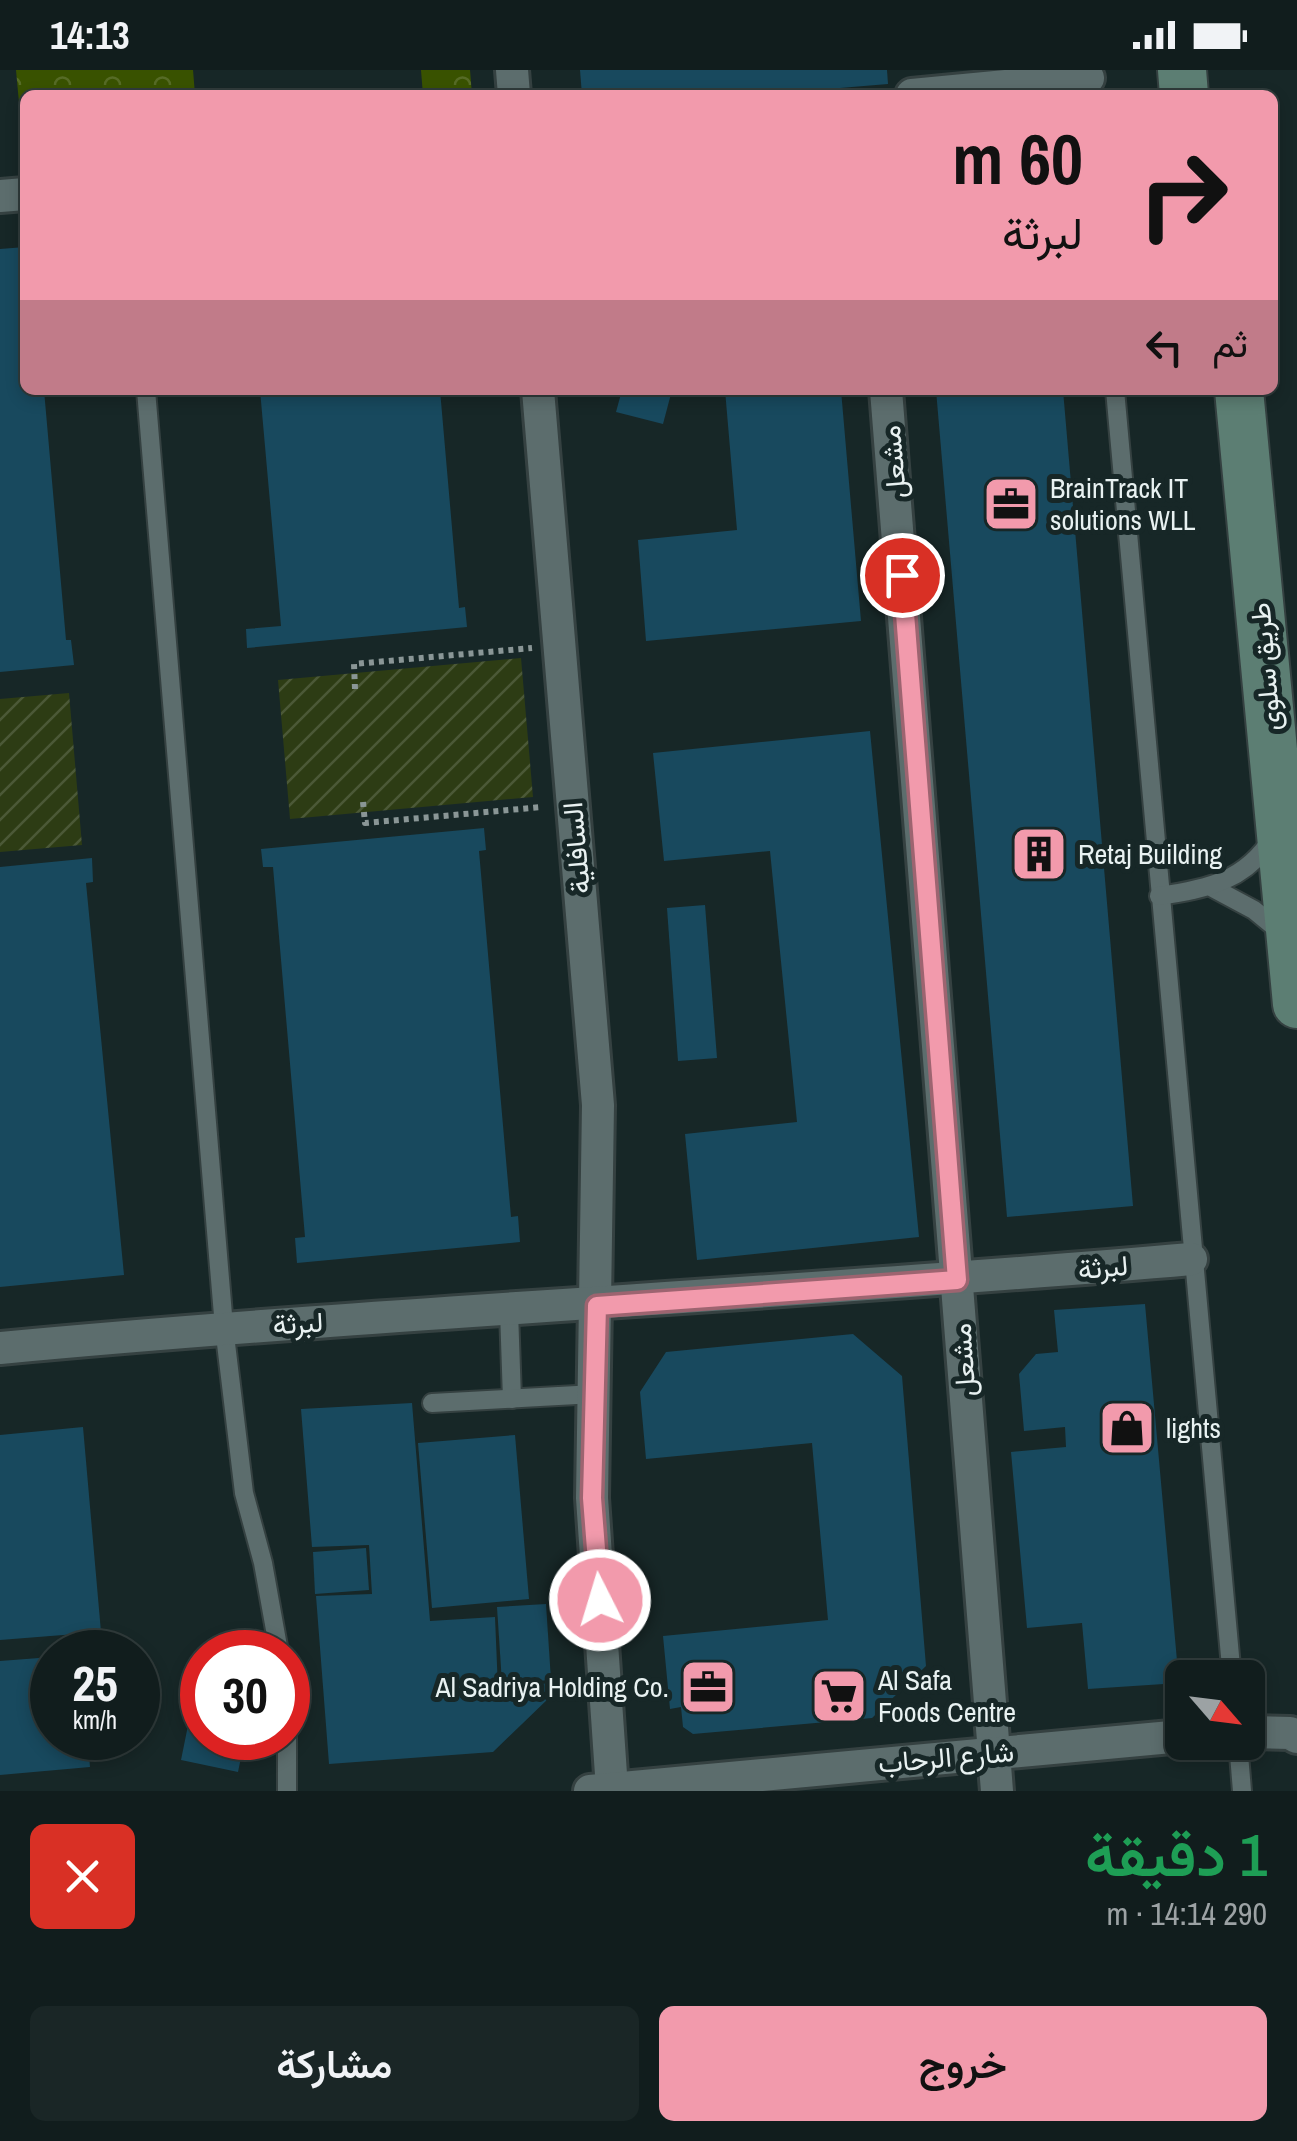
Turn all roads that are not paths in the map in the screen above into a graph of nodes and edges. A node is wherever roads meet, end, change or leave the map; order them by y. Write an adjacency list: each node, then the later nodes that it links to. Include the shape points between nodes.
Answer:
1 (1089, 81): 2 (street)
2 (975, 90)
3 (146, 395): 17 (lane)
4 (538, 395): 15 (street, السافلية, via 598,1105)
5 (886, 395): 14 (street, مشعل)
6 (1116, 395): 10 (lane)
7 (1239, 395): 8 (main road, طريق سلوى)
8 (1280, 825): 9 (lane, via 1252,863); 11 (main road, طريق سلوى)
9 (1212, 888): 10 (lane); 11 (lane, via 1254,910)
10 (1159, 896): 13 (lane)
11 (1290, 941): 12 (main road, طريق سلوى)
12 (1297, 1004)
13 (1191, 1259): 14 (street, لبرثة); 23 (lane)
14 (957, 1280): 15 (street, لبرثة); 27 (street, مشعل)
15 (597, 1306): 16 (street, لبرثة); 19 (street)
16 (510, 1311): 17 (street, لبرثة); 20 (lane)
17 (224, 1327): 18 (street, لبرثة); 22 (lane, via 244,1493)
18 (0, 1348)
19 (595, 1394): 20 (lane); 30 (street)
20 (512, 1399): 21 (lane)
21 (432, 1403)
22 (275, 1630)
23 (1230, 1660)
24 (1265, 1732): 25 (street)
25 (1295, 1733)
26 (1165, 1738): 27 (street, شارع الرحاب)
27 (994, 1753): 30 (street, شارع الرحاب); 32 (street, مشعل)
28 (287, 1760): 31 (lane)
29 (1239, 1760): 33 (lane)
30 (601, 1790)
31 (288, 1791)
32 (997, 1791)
33 (1242, 1791)

